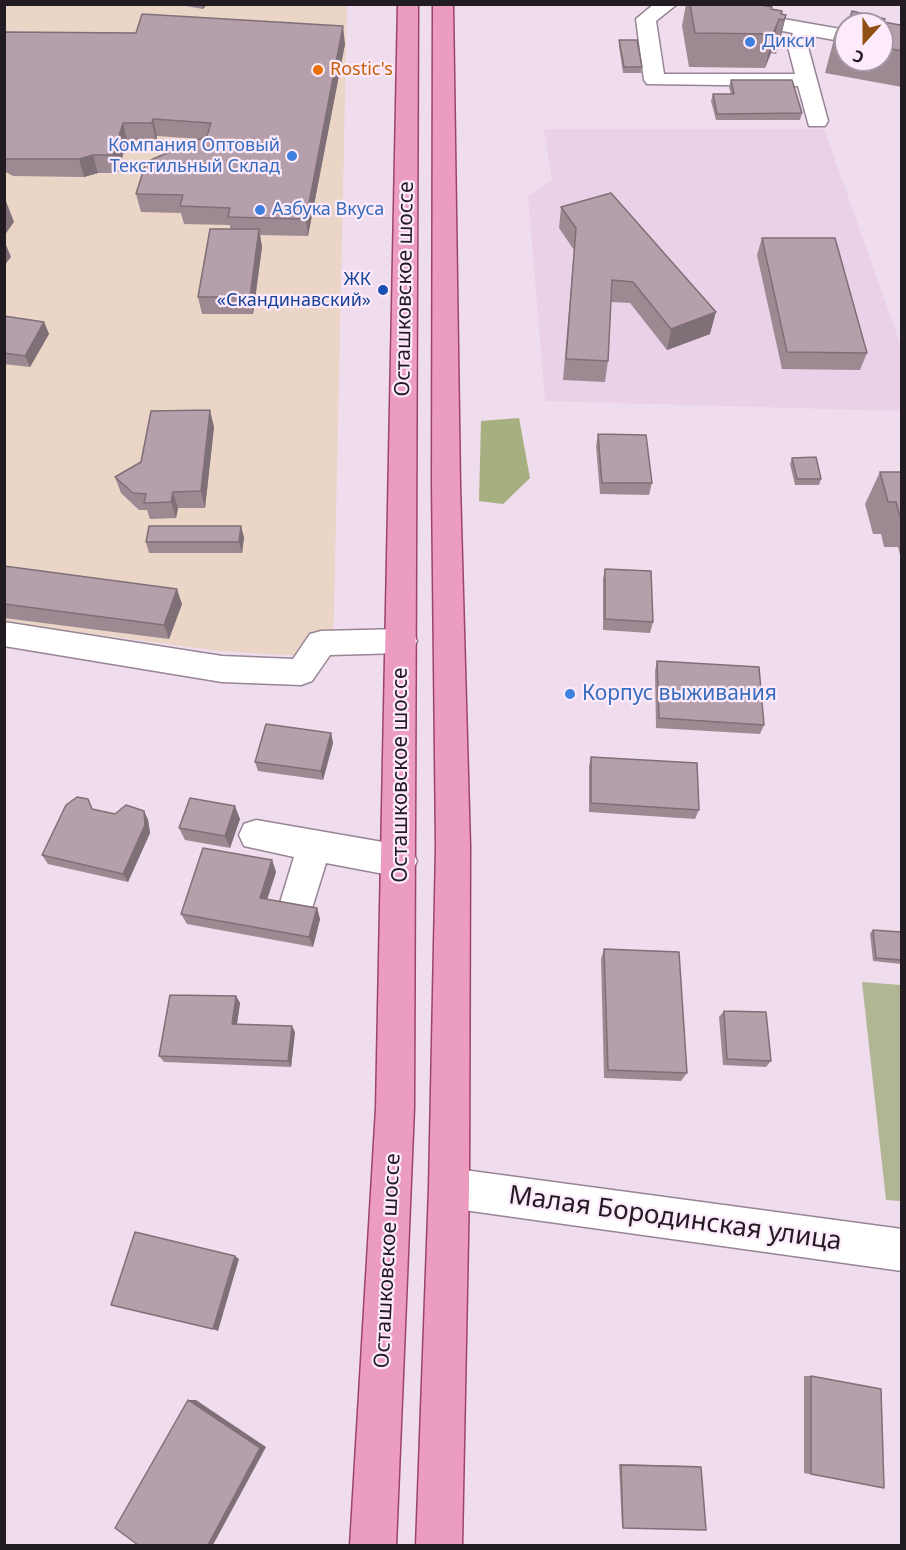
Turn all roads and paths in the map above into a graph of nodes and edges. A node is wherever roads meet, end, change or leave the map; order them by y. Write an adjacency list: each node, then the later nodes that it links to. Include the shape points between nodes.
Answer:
1 (408, 4): 11 (main road, Осташковское шоссе)
2 (443, 4): 16 (main road, Осташковское шоссе, via 453,847)
3 (666, 4): 4 (street); 8 (street, via 646,19 654,80)
4 (689, 9)
5 (723, 15): 6 (street)
6 (804, 29): 7 (street); 8 (street, via 798,48)
7 (834, 34)
8 (807, 80): 9 (street)
9 (817, 121)
10 (4, 634): 11 (street, via 222,669 301,672 321,643)
11 (402, 640): 14 (main road, Осташковское шоссе)
12 (256, 835): 13 (street)
13 (314, 846): 14 (street); 15 (street)
14 (400, 861): 18 (main road, Осташковское шоссе, via 396,1108)
15 (297, 906)
16 (449, 1188): 17 (street, Малая Бородинская улица); 19 (main road, Осташковское шоссе)
17 (902, 1250)
18 (373, 1545)
19 (439, 1545)

